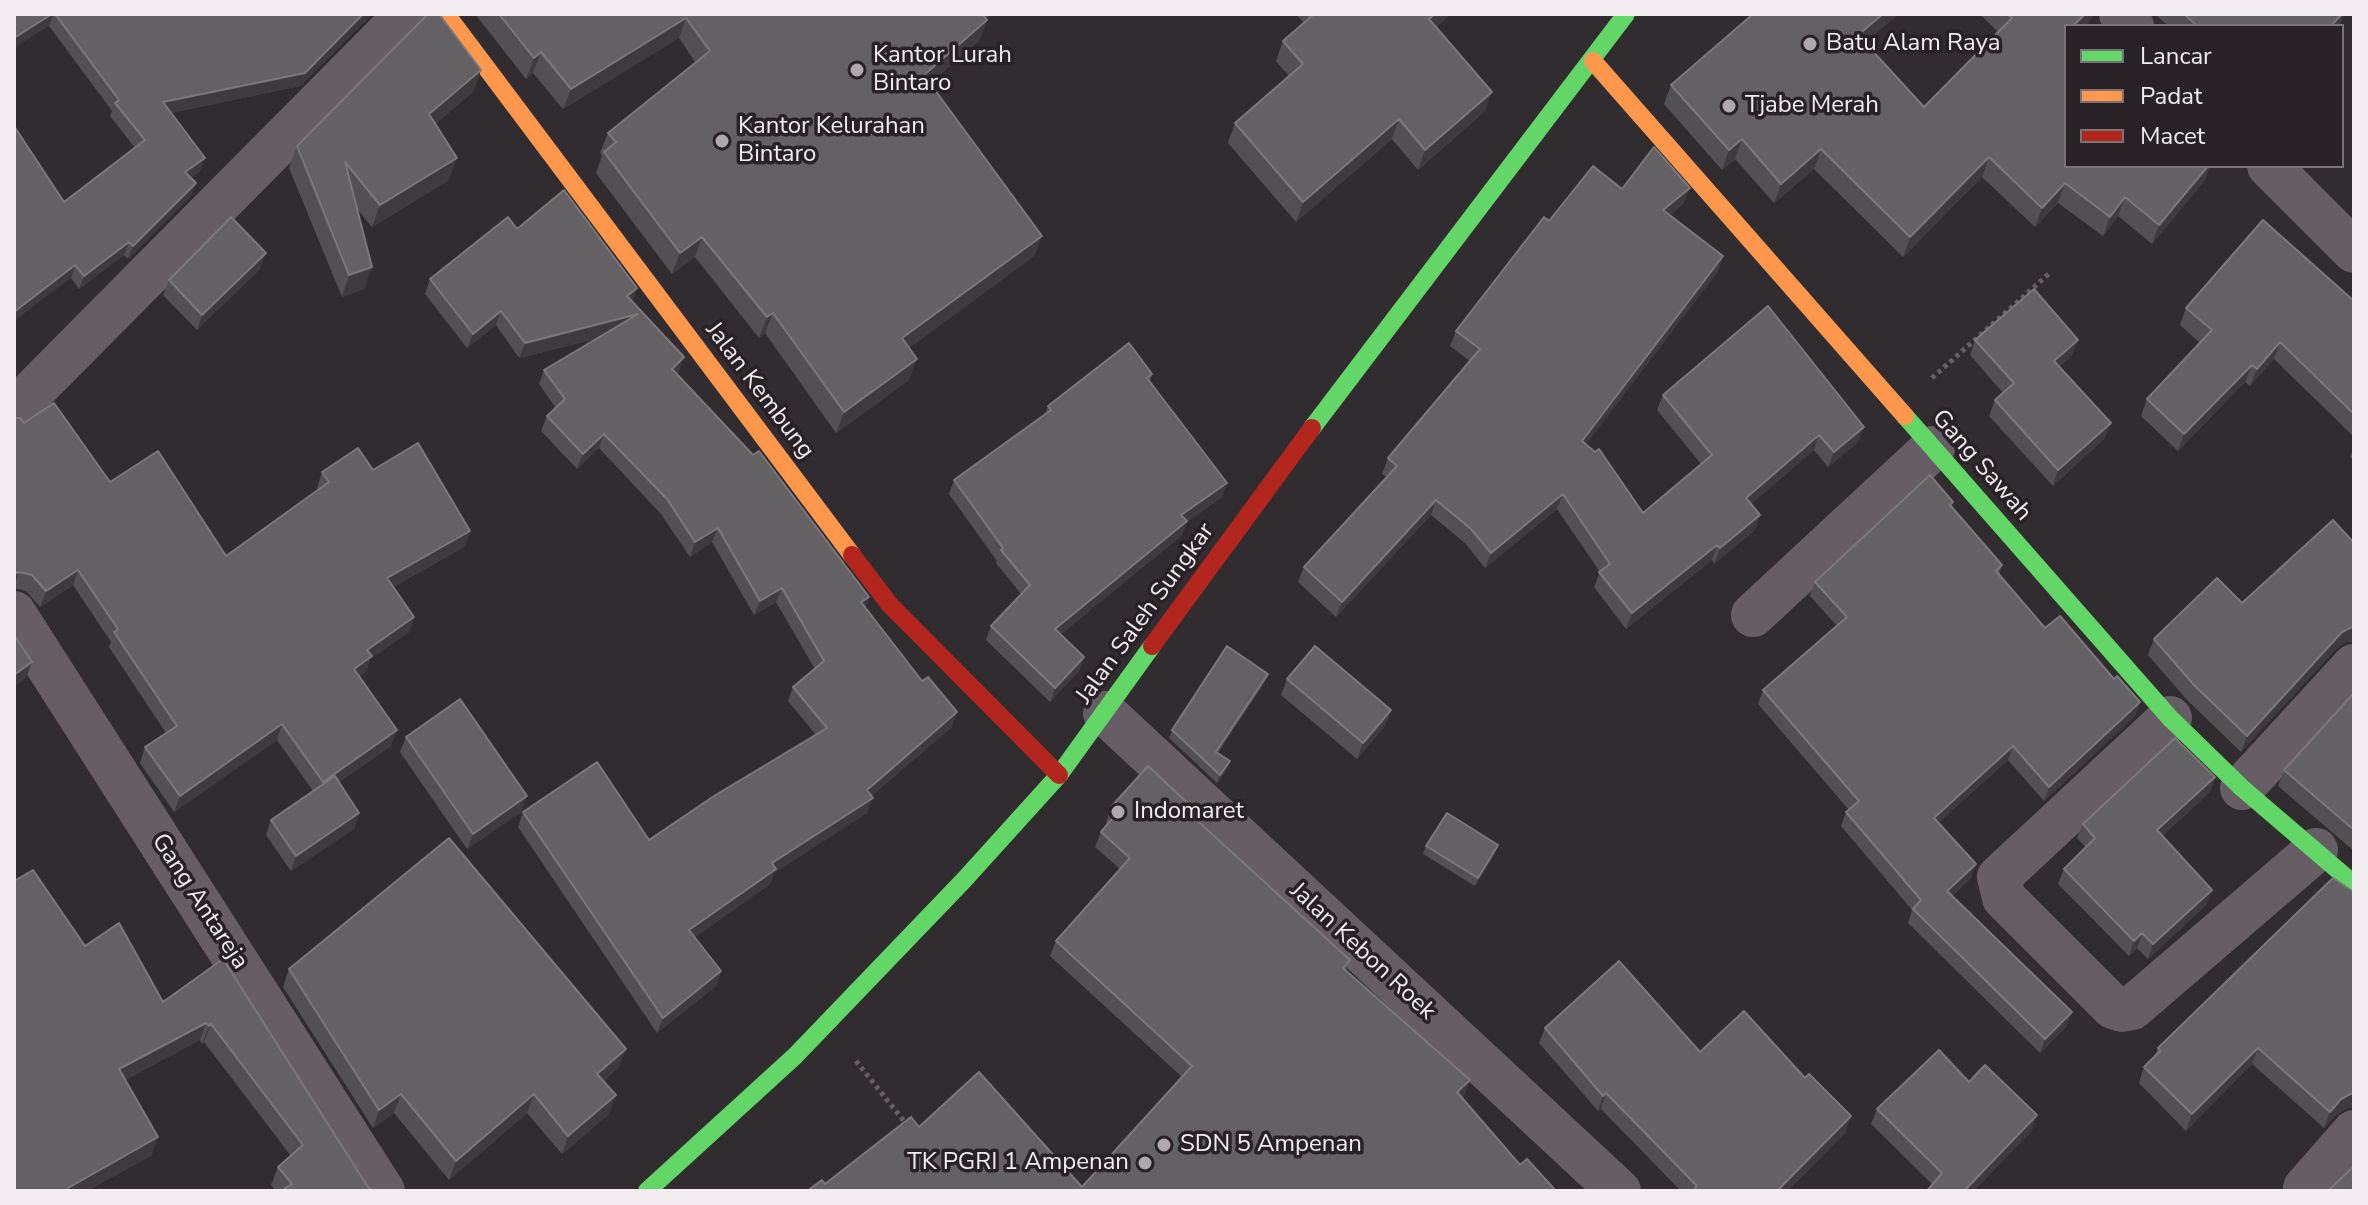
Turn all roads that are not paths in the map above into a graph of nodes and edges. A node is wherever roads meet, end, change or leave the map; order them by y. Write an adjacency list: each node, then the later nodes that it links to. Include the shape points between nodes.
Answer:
1 (407, 14): 7 (street)
2 (446, 14): 14 (main road, Jalan Kembung, via 890,605)
3 (1626, 14): 4 (main road, Jalan Saleh Sungkar)
4 (1593, 61): 8 (main road, Gang Sawah); 12 (main road, Jalan Saleh Sungkar, via 1252,508)
5 (2271, 168): 6 (street)
6 (2348, 231)
7 (14, 410)
8 (1933, 448): 10 (street); 13 (main road, Gang Sawah)
9 (14, 613): 20 (street, Gang Antareja)
10 (1753, 615)
11 (2354, 666): 15 (street)
12 (1105, 713): 14 (main road, Jalan Saleh Sungkar); 22 (street, Jalan Kebon Roek)
13 (2170, 718): 15 (main road, Gang Sawah); 16 (street, via 1999,877 2004,898 2113,1007 2132,1008)
14 (1059, 775): 21 (main road, Jalan Saleh Sungkar, via 795,1056)
15 (2242, 788): 16 (main road, Gang Sawah)
16 (2316, 850): 17 (main road, Gang Sawah)
17 (2354, 884)
18 (2354, 1132): 19 (street)
19 (2305, 1188)
20 (383, 1191)
21 (647, 1191)
22 (1619, 1191)

